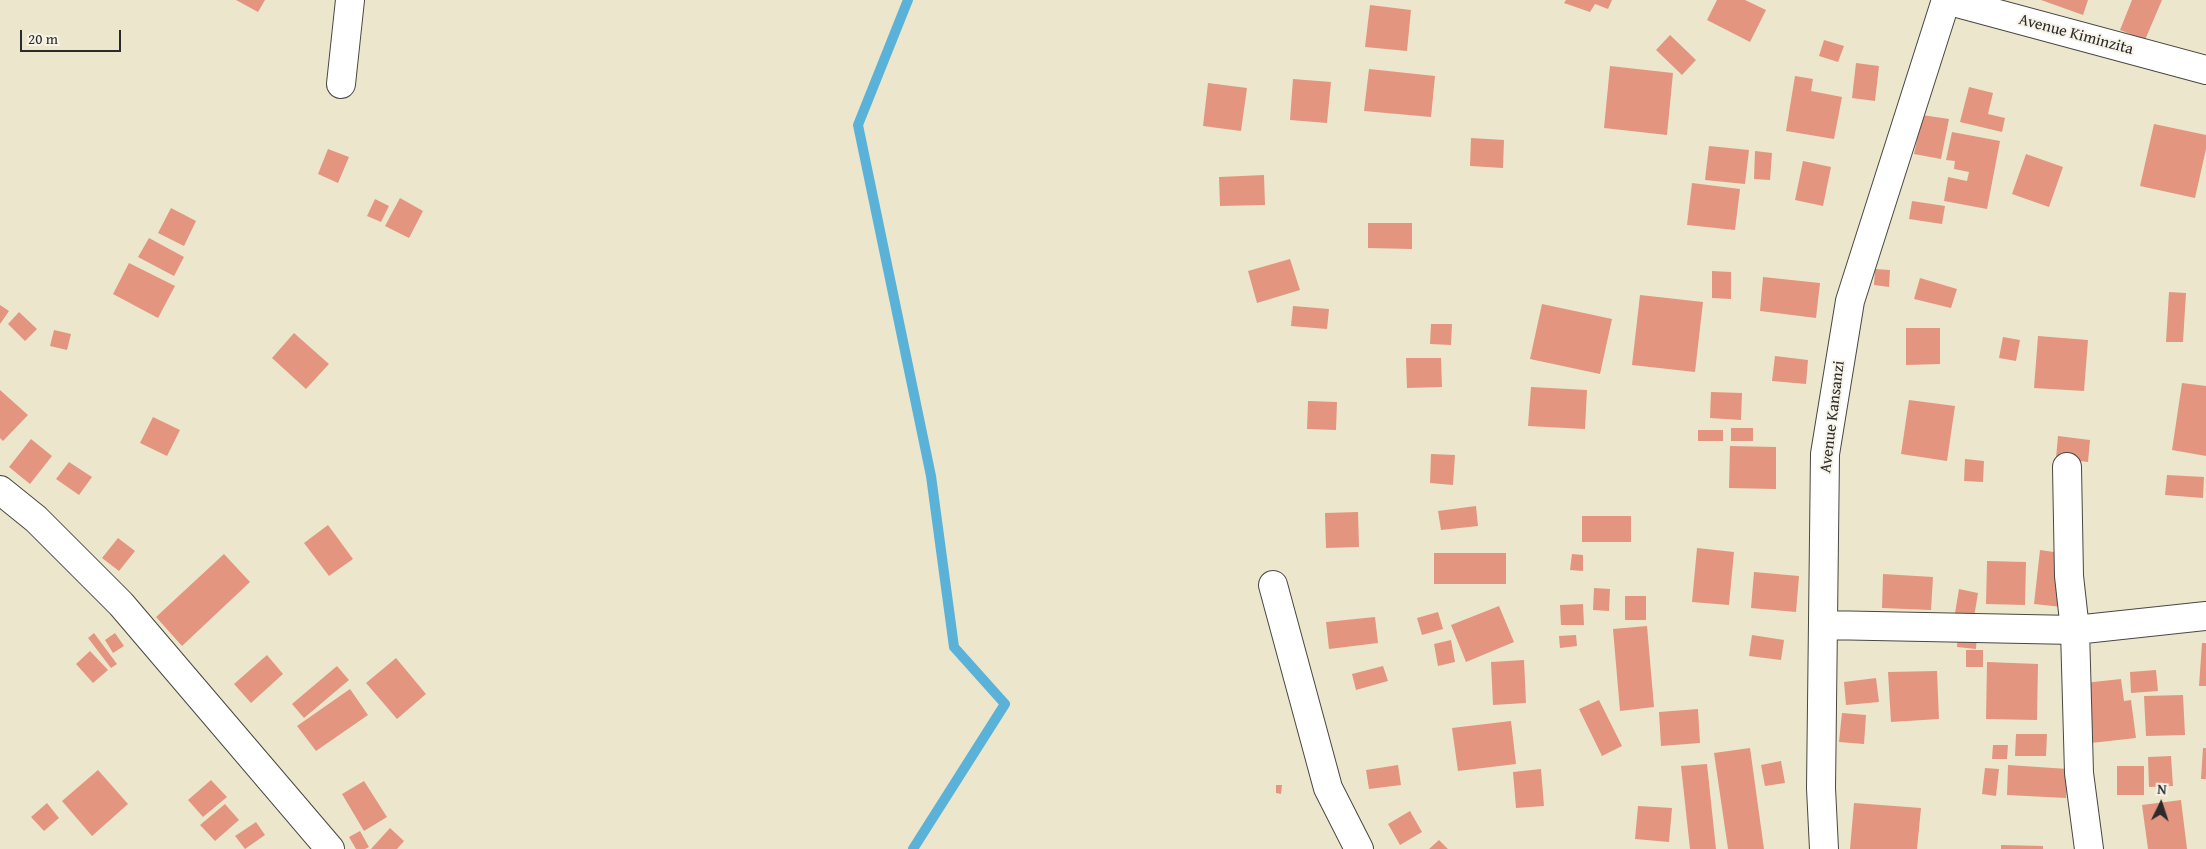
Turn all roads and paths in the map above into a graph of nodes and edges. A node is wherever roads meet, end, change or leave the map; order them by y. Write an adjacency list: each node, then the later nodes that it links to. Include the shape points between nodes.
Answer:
1 (350, 0): 4 (street)
2 (1946, 0): 3 (street, Avenue Kiminzita); 9 (street, Avenue Kansanzi, via 1850,301 1825,454)
3 (2206, 70)
4 (341, 84)
5 (2067, 467): 10 (street)
6 (0, 490): 11 (street, via 36,519 121,604)
7 (1273, 585): 12 (street, via 1328,788)
8 (2206, 616): 10 (street)
9 (1824, 625): 10 (street); 13 (street, Avenue Kansanzi, via 1821,788)
10 (2075, 630): 14 (street, via 2079,773)
11 (330, 849)
12 (1359, 849)
13 (1824, 849)
14 (2089, 849)

